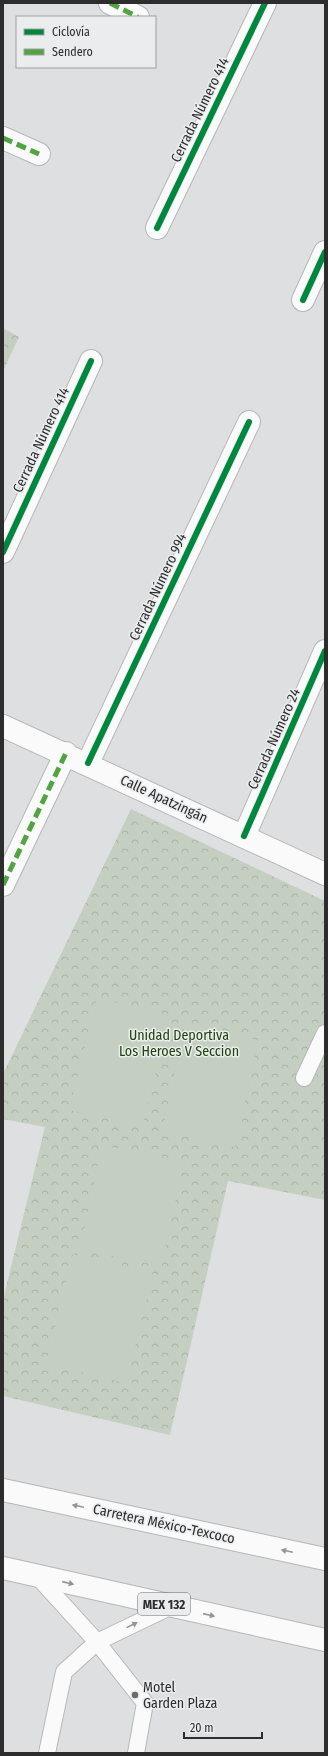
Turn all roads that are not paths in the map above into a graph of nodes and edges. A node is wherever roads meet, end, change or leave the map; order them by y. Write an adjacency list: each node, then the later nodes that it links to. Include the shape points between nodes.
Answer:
1 (110, 3): 3 (main road)
2 (265, 3): 6 (main road, Cerrada Número 414)
3 (136, 16)
4 (3, 138): 5 (main road)
5 (39, 154)
6 (157, 228)
7 (325, 252): 8 (main road)
8 (303, 300)
9 (91, 360): 11 (main road, Cerrada Número 414)
10 (249, 422): 15 (main road, Cerrada Número 994)
11 (3, 552)
12 (325, 651): 16 (main road, Cerrada Número 24)
13 (3, 726): 14 (main road, Calle Apatzingán)
14 (66, 754): 15 (main road, Calle Apatzingán); 18 (main road)
15 (88, 764): 16 (main road, Calle Apatzingán)
16 (244, 836): 17 (main road, Calle Apatzingán)
17 (325, 874)
18 (3, 885)
19 (325, 1033): 20 (lane)
20 (304, 1078)
21 (3, 1490): 22 (main road, Carretera México-Texcoco, one-way to 21)
22 (325, 1559)
23 (3, 1568): 24 (main road, MEX 132)
24 (36, 1576): 25 (main road, MEX 132, one-way to 25); 27 (lane)
25 (172, 1606): 26 (main road, MEX 132, one-way to 26); 27 (lane, one-way to 25)
26 (325, 1640)
27 (96, 1642): 28 (lane, via 64,1672); 29 (lane, via 145,1702)
28 (47, 1753)
29 (136, 1753)

